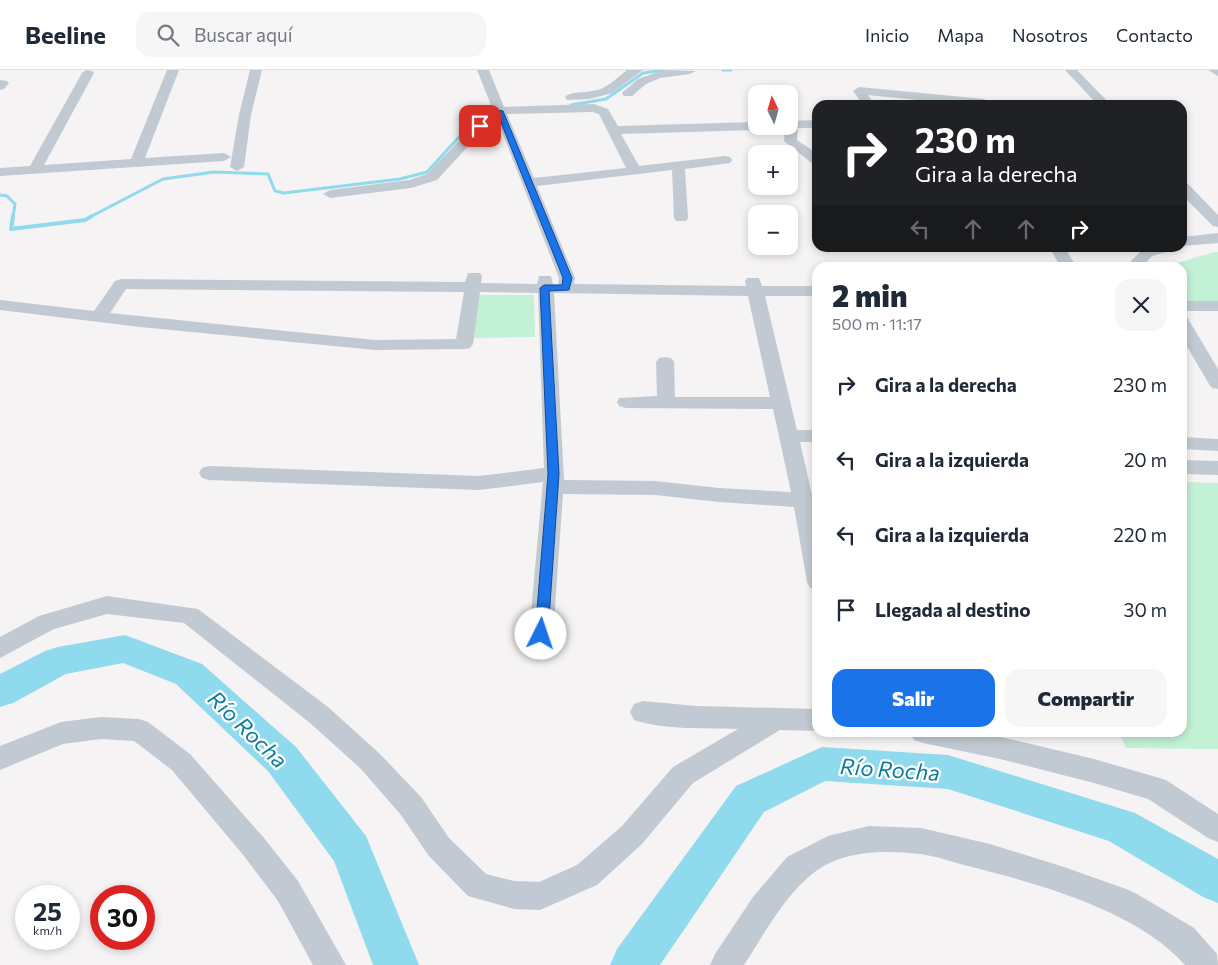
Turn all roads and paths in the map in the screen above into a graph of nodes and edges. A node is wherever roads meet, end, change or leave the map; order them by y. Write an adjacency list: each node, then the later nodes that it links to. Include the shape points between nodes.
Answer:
1 (173, 70): 23 (street)
2 (256, 70): 25 (street)
3 (483, 70): 13 (street)
4 (637, 70): 13 (street, via 603,93)
5 (1071, 70): 12 (street)
6 (1214, 70): 9 (street)
7 (690, 71): 14 (street, via 658,74 644,79 627,94)
8 (88, 73): 26 (street)
9 (1218, 73)
10 (865, 100): 11 (street, via 859,91)
11 (953, 100)
12 (1100, 100)
13 (499, 108): 14 (street); 29 (street); 31 (street, via 432,177 410,184)
14 (594, 108): 18 (street, via 604,112)
15 (812, 124): 16 (street)
16 (798, 125)
17 (748, 126): 18 (street)
18 (613, 130): 27 (street)
19 (790, 135): 21 (street, via 790,141)
20 (224, 157): 23 (street)
21 (812, 158)
22 (725, 160): 24 (street)
23 (137, 162): 26 (street)
24 (678, 165): 27 (street); 32 (street)
25 (237, 167)
26 (35, 169): 28 (street)
27 (634, 170): 29 (street)
28 (0, 172)
29 (530, 183): 41 (street)
30 (1187, 191): 33 (street)
31 (330, 194)
32 (681, 218)
33 (1218, 223)
34 (1218, 238): 35 (street)
35 (1187, 241)
36 (1151, 252): 37 (street)
37 (1138, 262)
38 (812, 281): 42 (street)
39 (473, 282): 40 (street); 47 (street, via 122,284); 47 (street, via 464,344 375,345)
40 (545, 283): 41 (street); 61 (street)
41 (567, 283): 42 (street)
42 (754, 286): 43 (street); 53 (street)
43 (812, 291)
44 (0, 305): 47 (street)
45 (1187, 306): 46 (street)
46 (1218, 306)
47 (99, 317)
48 (1187, 331): 50 (street)
49 (665, 362): 52 (street)
50 (1218, 384)
51 (626, 402): 52 (street)
52 (666, 402): 53 (street)
53 (781, 403): 54 (street)
54 (788, 436): 55 (street); 62 (street)
55 (812, 436)
56 (1187, 443): 57 (street)
57 (1218, 445)
58 (1187, 467): 59 (street)
59 (1218, 468)
60 (209, 473): 61 (street, via 479,483)
61 (552, 480): 62 (street); 64 (street)
62 (803, 500): 63 (street)
63 (812, 549)
64 (541, 634)
65 (0, 648): 67 (street, via 47,622 107,605 190,615 320,714 370,761 411,806 438,847 478,886 514,895 540,896 587,875 632,835 683,775)
66 (643, 712): 67 (street, via 696,717)
67 (778, 718): 68 (street)
68 (812, 720)
69 (947, 737): 71 (street, via 1156,789)
70 (0, 758): 72 (street, via 62,733 101,728 139,730 181,762 254,847 288,891)
71 (1218, 829)
72 (330, 965)
73 (726, 965): 74 (street, via 764,907 797,867 828,849 869,839 921,841 990,858 1126,904 1183,939)
74 (1206, 965)

